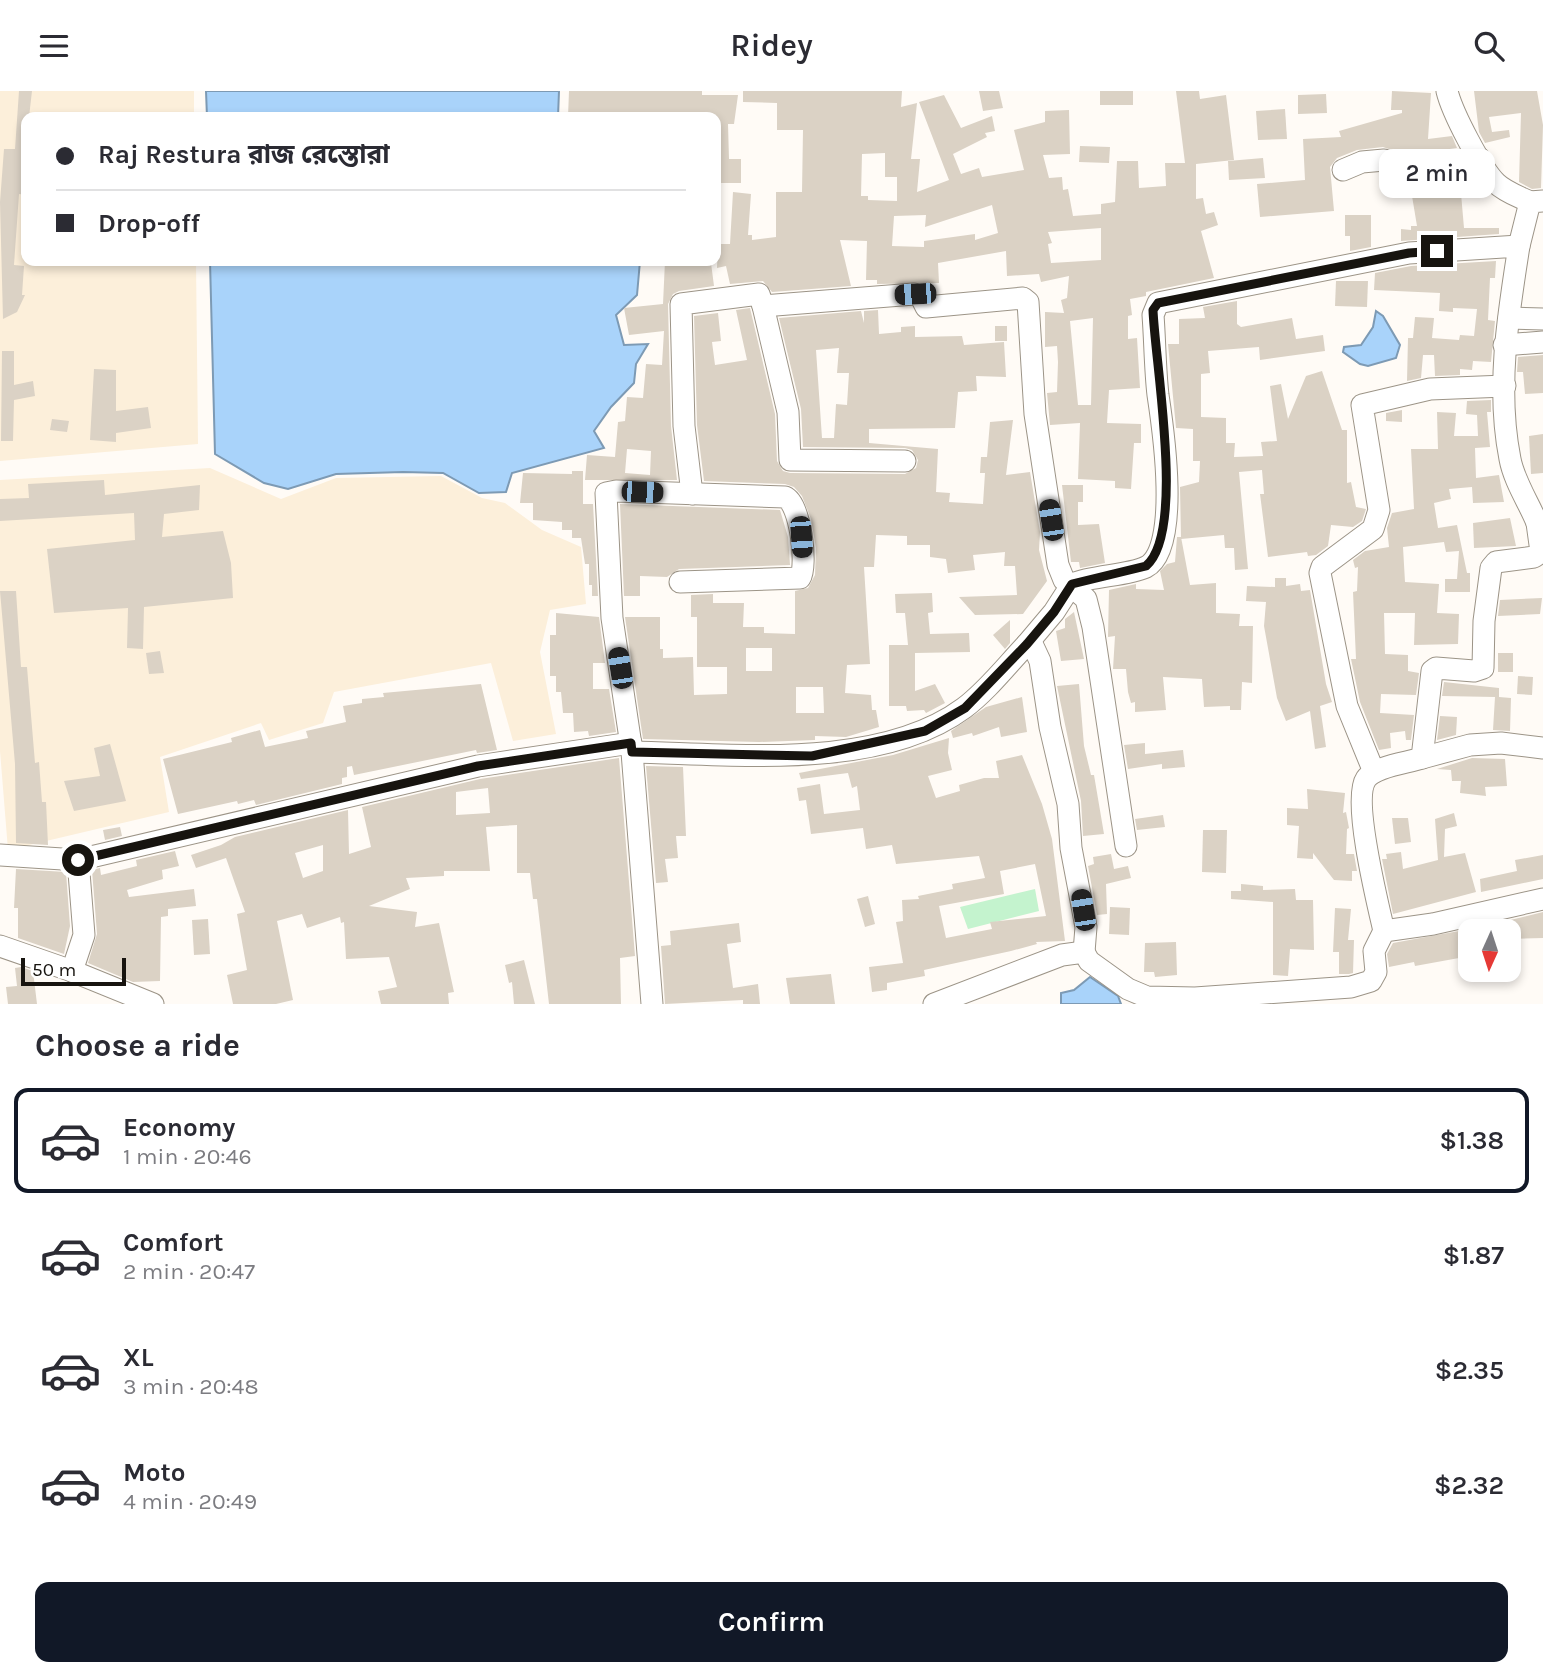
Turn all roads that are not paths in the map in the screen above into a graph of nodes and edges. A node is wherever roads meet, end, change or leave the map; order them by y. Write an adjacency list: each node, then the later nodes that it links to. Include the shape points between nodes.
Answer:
1 (1447, 91): 2 (street)
2 (1479, 158): 3 (street, via 1404,168 1384,160); 4 (street, via 1498,185)
3 (1343, 170)
4 (1537, 202): 5 (street)
5 (1519, 246): 7 (street); 16 (street, via 1409,253 1158,303 1153,314 1166,495 1160,548 1146,566)
6 (763, 306): 12 (street, via 788,412 790,460); 13 (street, via 760,294 680,305 684,426); 16 (street, via 915,294 926,307 1023,298 1028,302 1044,475 1061,574)
7 (1509, 318): 8 (street); 10 (street)
8 (1543, 319)
9 (1543, 342): 10 (street)
10 (1504, 345): 11 (street)
11 (1505, 386): 14 (street, via 1510,462); 21 (street, via 1430,389 1362,405 1378,522 1320,573 1347,706)
12 (905, 461)
13 (692, 494): 15 (street, via 790,499 801,537 803,571 795,579); 18 (street, via 606,493 612,618)
14 (1540, 523): 20 (street, via 1541,552 1496,562 1491,568 1483,668 1432,671)
15 (680, 582)
16 (1072, 584): 17 (street); 22 (street, via 1086,599 1093,627)
17 (1027, 644): 18 (street, via 965,708 925,731 812,756); 28 (street, via 1033,646 1040,661 1068,804 1086,927)
18 (632, 747): 24 (street, via 478,766); 31 (street)
19 (1543, 748): 20 (street, via 1470,745)
20 (1422, 758): 21 (street)
21 (1374, 772): 26 (street, via 1362,791 1363,815)
22 (1126, 846)
23 (0, 855): 24 (street)
24 (78, 860): 29 (street, via 83,935)
25 (1543, 899): 26 (street)
26 (1384, 931): 28 (street, via 1374,951 1376,972 1371,981 1350,987 1147,997 1128,989 1089,961)
27 (0, 946): 29 (street)
28 (1084, 952): 32 (street, via 1062,955)
29 (72, 971): 30 (street)
30 (153, 1004)
31 (652, 1004)
32 (934, 1004)

